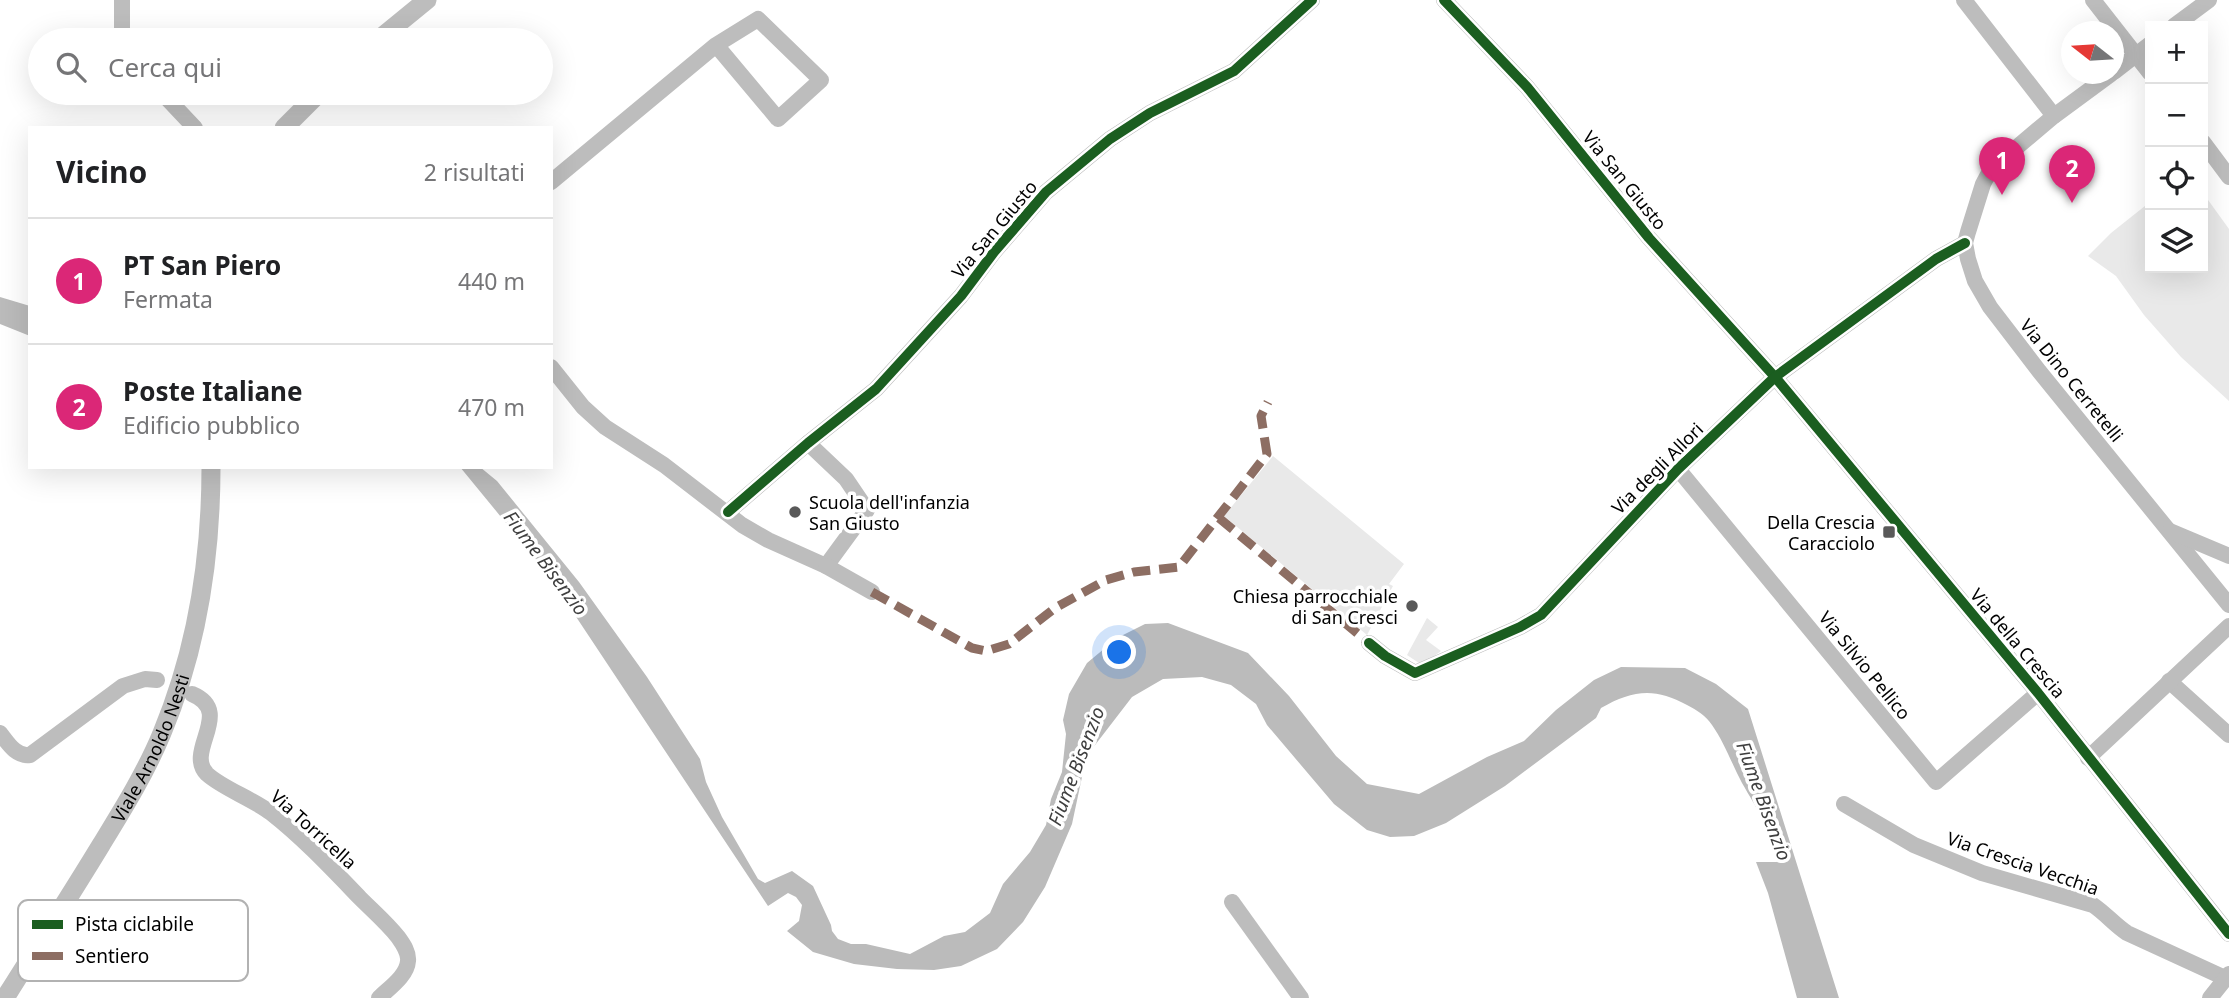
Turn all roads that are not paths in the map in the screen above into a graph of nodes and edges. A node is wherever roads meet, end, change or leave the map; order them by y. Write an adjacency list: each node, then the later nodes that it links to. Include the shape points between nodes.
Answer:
1 (122, 0): 9 (street)
2 (427, 0): 10 (street)
3 (1312, 0): 28 (street, Via San Giusto, via 1241,66 1150,113 1046,192 961,296 876,389)
4 (1964, 0): 19 (street)
5 (2093, 0): 13 (street)
6 (2209, 0): 8 (street)
7 (1449, 2): 27 (street, Via San Giusto, via 1527,87 1649,238)
8 (2181, 21)
9 (122, 28)
10 (393, 28)
11 (716, 45): 11 (street, via 758,19 821,79 778,119); 24 (street)
12 (2145, 48): 13 (street)
13 (2136, 54): 14 (street); 15 (street)
14 (2124, 64)
15 (2145, 66)
16 (2098, 84): 19 (street)
17 (173, 105): 20 (street)
18 (307, 105): 21 (street)
19 (2054, 116): 25 (street, via 1991,169)
20 (193, 126)
21 (286, 126)
22 (2207, 147): 23 (street)
23 (2229, 177)
24 (553, 180)
25 (1965, 243): 27 (street, Via degli Allori, via 1936,259); 32 (street, Via Dino Cerretelli, via 1975,281 1990,307)
26 (553, 370): 31 (street, via 605,427)
27 (1775, 377): 30 (street, Via degli Allori); 41 (street, Via della Crescia)
28 (808, 443): 31 (street, Via San Giusto); 34 (street, via 846,479 867,510)
29 (211, 469): 47 (street, Viale Arnoldo Nesti, via 208,545 197,620 173,704 149,761)
30 (1678, 469): 38 (street, Via degli Allori, via 1541,615 1520,627 1415,673); 41 (street, Via Silvio Pellico, via 1936,782)
31 (728, 512): 34 (street, via 768,540)
32 (2168, 530): 33 (street, Via Dino Cerretelli); 36 (street, Via Dino Cerretelli)
33 (2229, 556)
34 (826, 566): 35 (street)
35 (872, 592)
36 (2229, 605)
37 (2229, 626): 40 (street)
38 (1369, 643)
39 (157, 680): 43 (street, via 123,686 30,755 18,753)
40 (2169, 681): 44 (street); 45 (street)
41 (2038, 692): 45 (street, Via della Crescia)
42 (192, 694): 53 (street, Via Torricella, via 203,701 210,717 200,754 207,773 284,824 404,946 406,969)
43 (0, 733)
44 (2229, 735)
45 (2088, 758): 49 (street, Via della Crescia)
46 (1844, 804): 50 (street, Via Crescia Vecchia, via 1914,845 1971,868 2093,905 2127,933)
47 (66, 900)
48 (1233, 902): 54 (street)
49 (2229, 934)
50 (2227, 976): 55 (street)
51 (18, 977): 52 (street, Viale Arnoldo Nesti)
52 (5, 998)
53 (379, 998)
54 (1301, 998)
55 (2210, 998)

